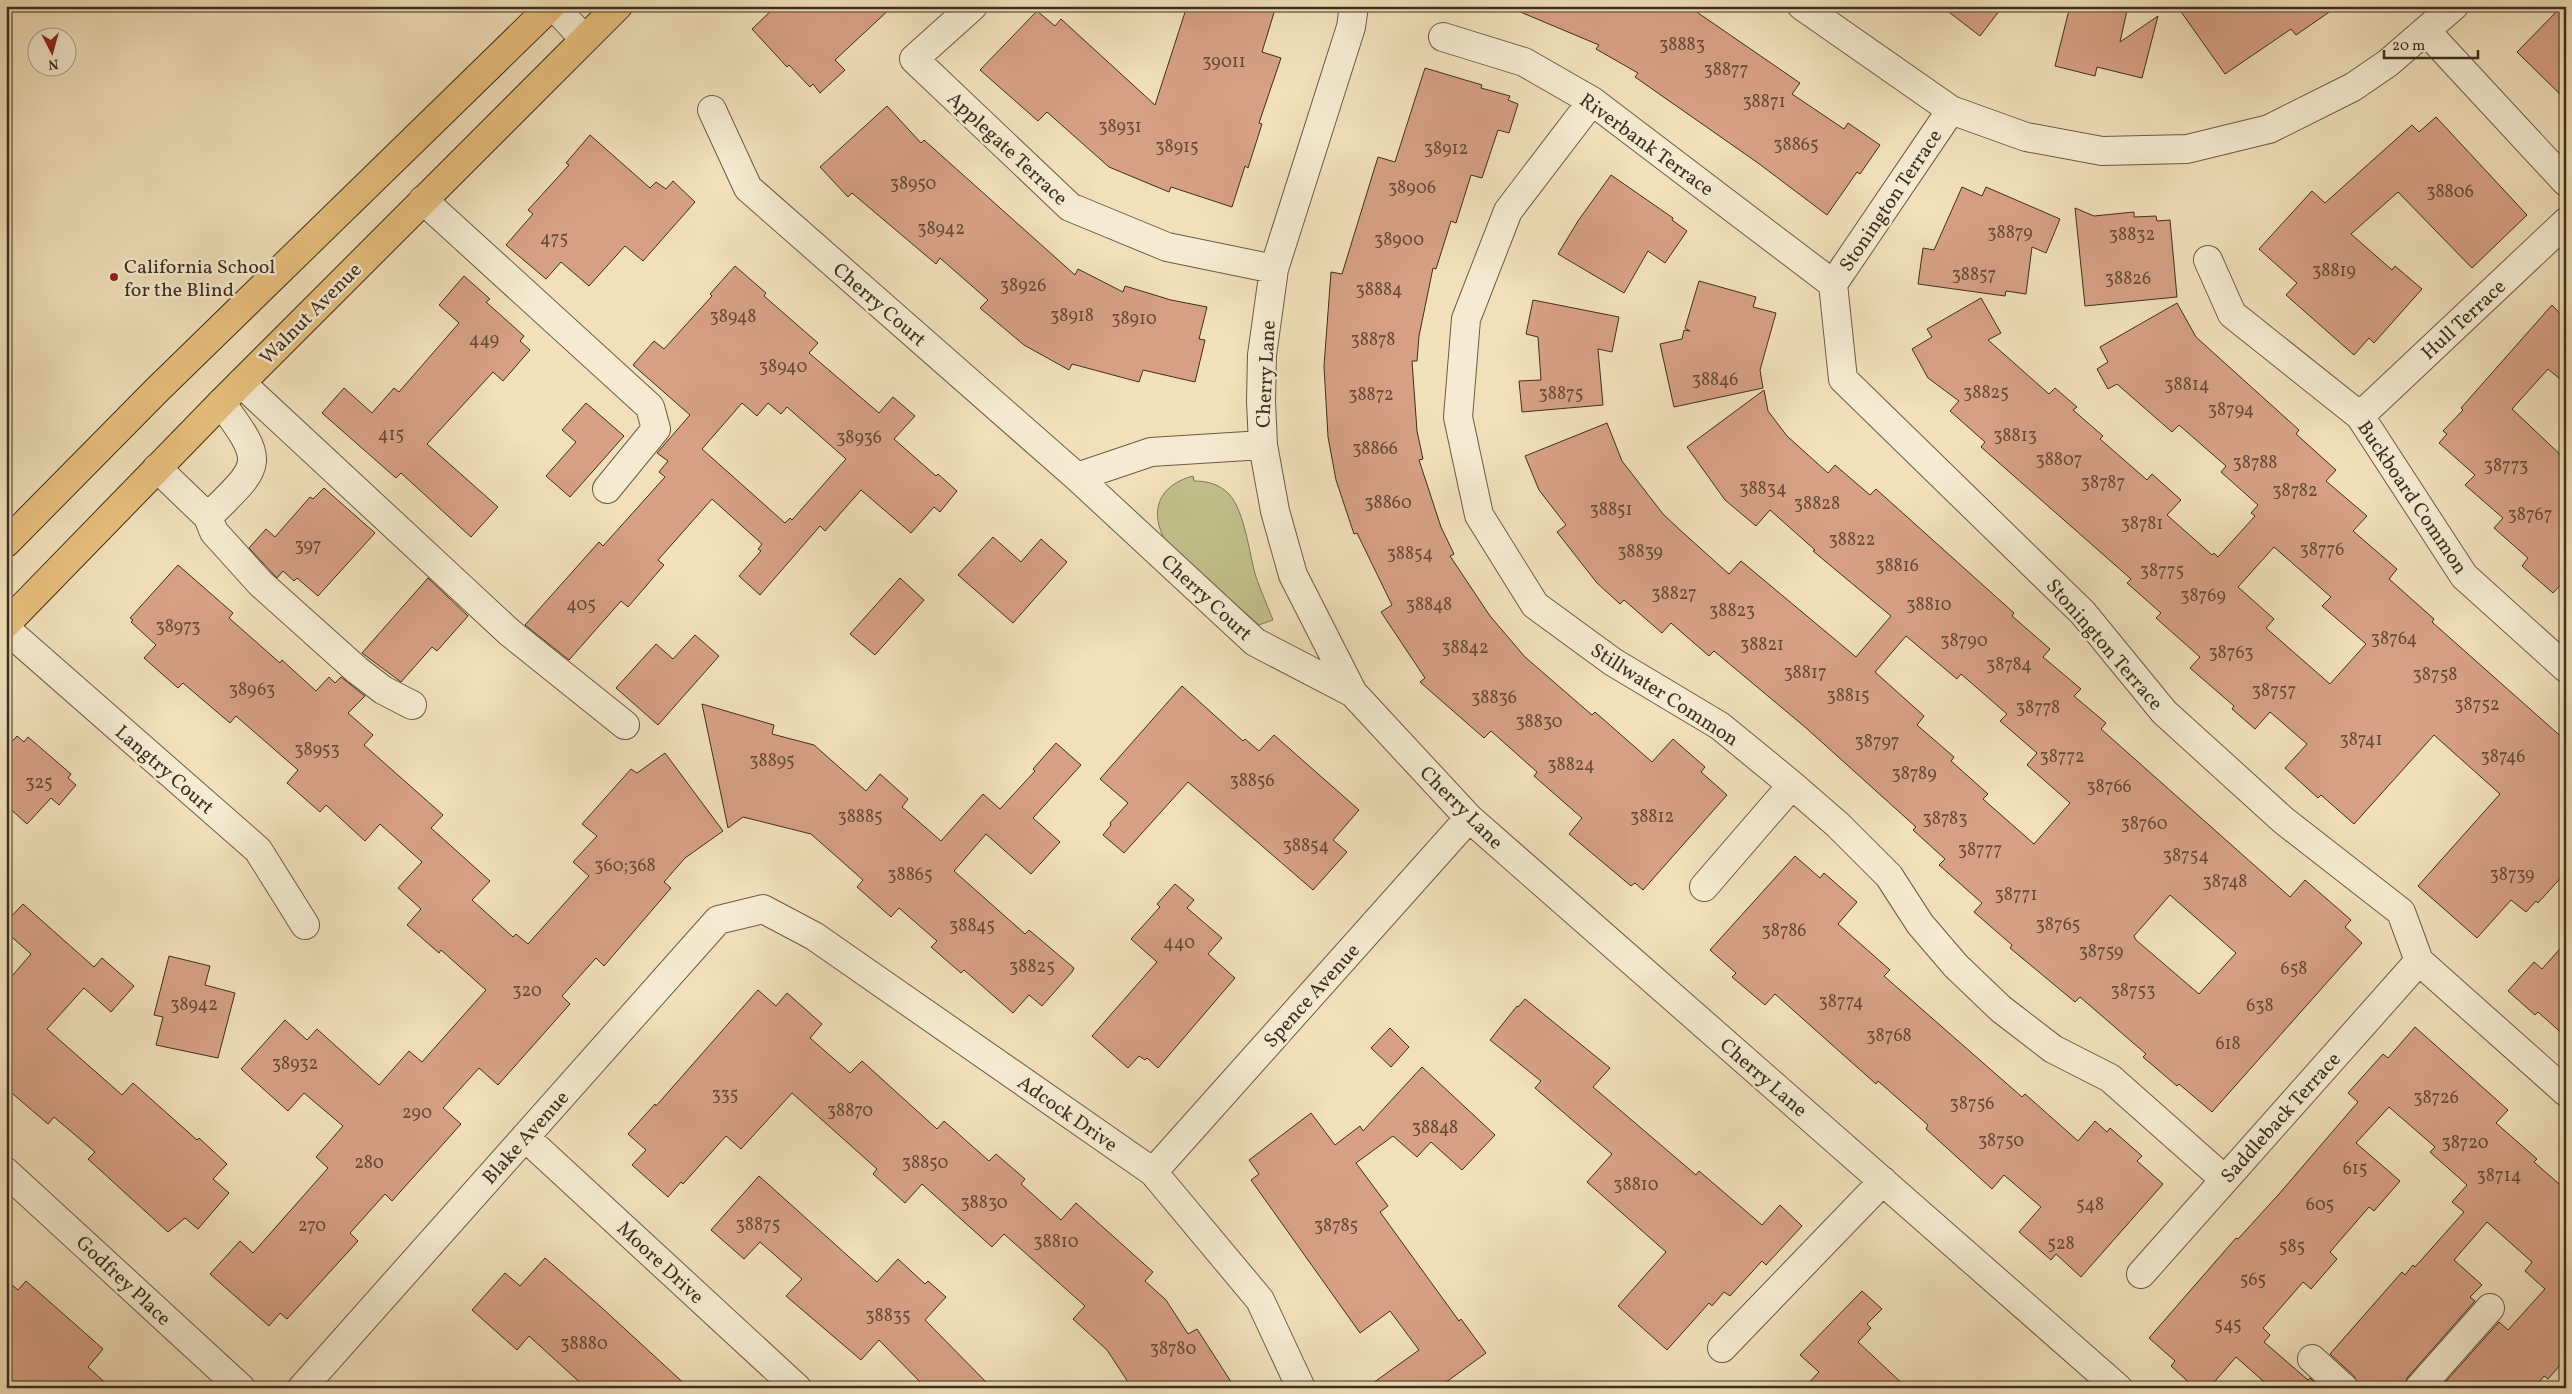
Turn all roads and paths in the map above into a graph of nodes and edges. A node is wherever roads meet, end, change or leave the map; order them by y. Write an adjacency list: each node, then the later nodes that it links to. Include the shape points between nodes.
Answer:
1 (553, 6): 9 (street); 27 (main road, via 157,390)
2 (618, 6): 9 (main road, Walnut Avenue)
3 (973, 6): 17 (street, Applegate Terrace, via 914,59 1070,207 1167,247)
4 (1354, 6): 17 (street, Cherry Lane, via 1351,26)
5 (1802, 6): 12 (street)
6 (2454, 6): 7 (street)
7 (2426, 31): 12 (street, via 2360,82 2328,100 2269,129 2187,149 2102,151 2026,137); 13 (street)
8 (1443, 37): 10 (street, Riverbank Terrace, via 1524,62)
9 (584, 39): 14 (main road, Walnut Avenue)
10 (1592, 100): 18 (street, Riverbank Terrace); 34 (street, Stillwater Common, via 1508,211 1466,319 1458,417 1479,515 1536,605 1613,662 1720,726)
11 (712, 110): 24 (street, Cherry Court, via 748,188)
12 (1951, 110): 18 (street, Stonington Terrace)
13 (2566, 182)
14 (423, 200): 19 (main road, Walnut Avenue); 25 (street, via 650,407 656,429)
15 (2566, 222): 21 (street, Hull Terrace)
16 (2208, 260): 21 (street, Buckboard Common, via 2232,314)
17 (1274, 269): 22 (street, Cherry Lane, via 1262,355 1260,401)
18 (1833, 284): 39 (street, Stonington Terrace, via 1844,379 2083,613 2164,712 2283,820 2401,912)
19 (241, 383): 20 (main road, Walnut Avenue); 33 (street, via 509,632)
20 (221, 403): 23 (main road, Walnut Avenue); 26 (street, via 245,434 253,462 248,477)
21 (2360, 416): 30 (street, Buckboard Common, via 2464,576)
22 (1263, 445): 24 (street, via 1151,452); 31 (street, Cherry Lane, via 1275,511 1294,576)
23 (157, 468): 26 (street); 28 (main road, Walnut Avenue)
24 (1077, 477): 31 (street, Cherry Court, via 1255,642)
25 (608, 489)
26 (208, 517): 32 (street, via 214,532 261,584 357,670 383,690)
27 (6, 543)
28 (6, 624)
29 (6, 629): 38 (street, Langtry Court, via 258,850)
30 (2566, 668)
31 (1353, 693): 35 (street, Cherry Lane)
32 (412, 705)
33 (625, 724)
34 (1792, 785): 36 (street); 44 (street, Stillwater Common, via 1889,876 1920,924 1956,966 2001,1009 2053,1049 2110,1078)
35 (1469, 818): 43 (street, Spence Avenue); 45 (street, Cherry Lane)
36 (1704, 887)
37 (763, 909): 41 (street, Blake Avenue, via 718,920); 43 (street, Adcock Drive, via 814,936)
38 (305, 925)
39 (2419, 961): 40 (street, Stonington Terrace); 44 (street, Saddleback Terrace)
40 (2566, 1092)
41 (525, 1137): 51 (street, Blake Avenue); 52 (street, Moore Drive)
42 (6, 1172): 50 (street, Godfrey Place)
43 (1153, 1172): 53 (street, Adcock Drive, via 1260,1300)
44 (2224, 1179): 46 (street, Saddleback Terrace)
45 (1883, 1181): 48 (street); 54 (street, Cherry Lane)
46 (2141, 1274)
47 (2490, 1308): 56 (street)
48 (1722, 1348)
49 (2312, 1359): 55 (street)
50 (241, 1388)
51 (302, 1388)
52 (797, 1388)
53 (1301, 1388)
54 (2118, 1388)
55 (2344, 1388)
56 (2420, 1388)

